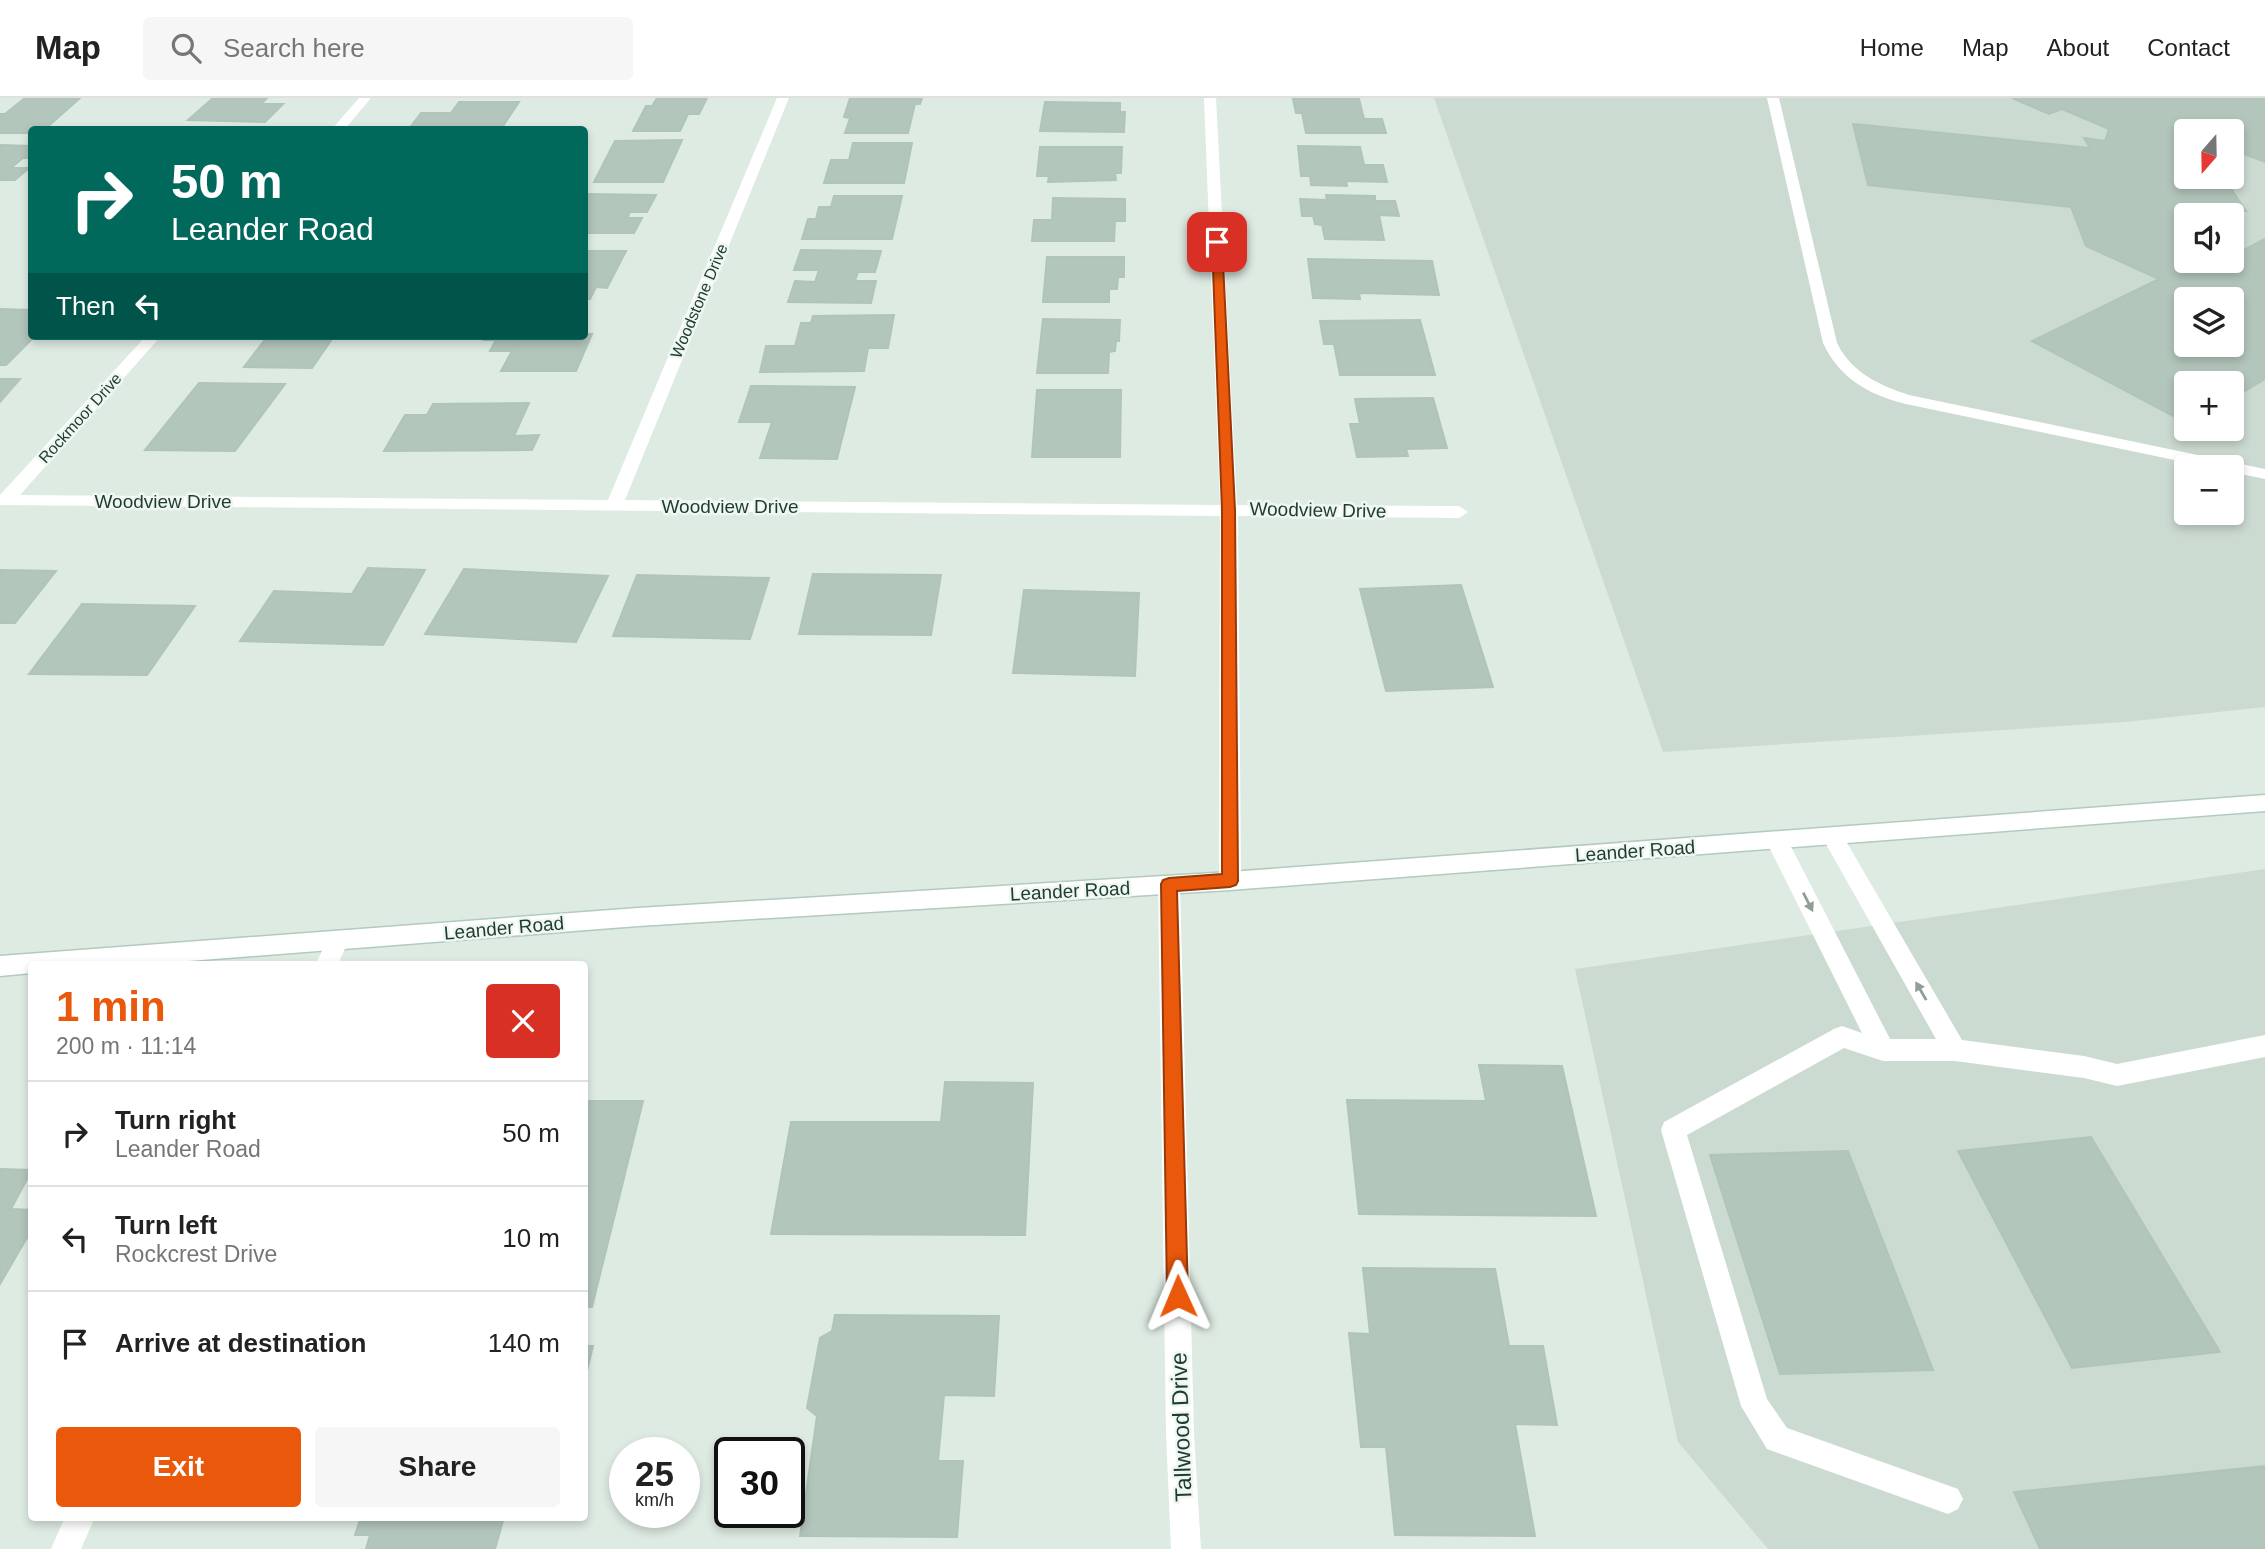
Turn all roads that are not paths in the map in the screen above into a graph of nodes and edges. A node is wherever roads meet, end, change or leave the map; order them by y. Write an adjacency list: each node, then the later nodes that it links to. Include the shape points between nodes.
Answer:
1 (365, 98): 5 (street)
2 (783, 98): 9 (street, Woodstone Drive)
3 (1210, 98): 10 (street)
4 (1773, 98): 7 (street, via 1830,343 1836,358 1863,383 1906,399)
5 (340, 126)
6 (150, 340): 8 (street, Rockmoor Drive)
7 (2265, 474)
8 (3, 500): 9 (street, Woodview Drive)
9 (614, 505): 10 (street, Woodview Drive)
10 (1229, 510): 11 (street, Woodview Drive); 15 (street)
11 (1459, 512)
12 (2265, 803): 13 (street, Leander Road)
13 (1833, 837): 14 (street, Leander Road); 24 (street, one-way to 13)
14 (1777, 841): 15 (street, Leander Road); 23 (street, one-way to 23)
15 (1230, 881): 16 (street, Leander Road)
16 (1169, 884): 17 (street, Leander Road, via 638,917); 28 (street, Tallwood Drive)
17 (337, 942): 18 (street, Leander Road); 19 (street)
18 (70, 961)
19 (328, 961)
20 (28, 964): 21 (street, Leander Road)
21 (0, 966)
22 (2265, 1046): 24 (street, via 2118,1075)
23 (1883, 1050): 24 (street); 25 (street, via 1842,1037 1673,1129 1755,1406 1777,1439)
24 (1955, 1050)
25 (1948, 1499)
26 (78, 1521): 27 (street)
27 (66, 1549)
28 (1186, 1549)

